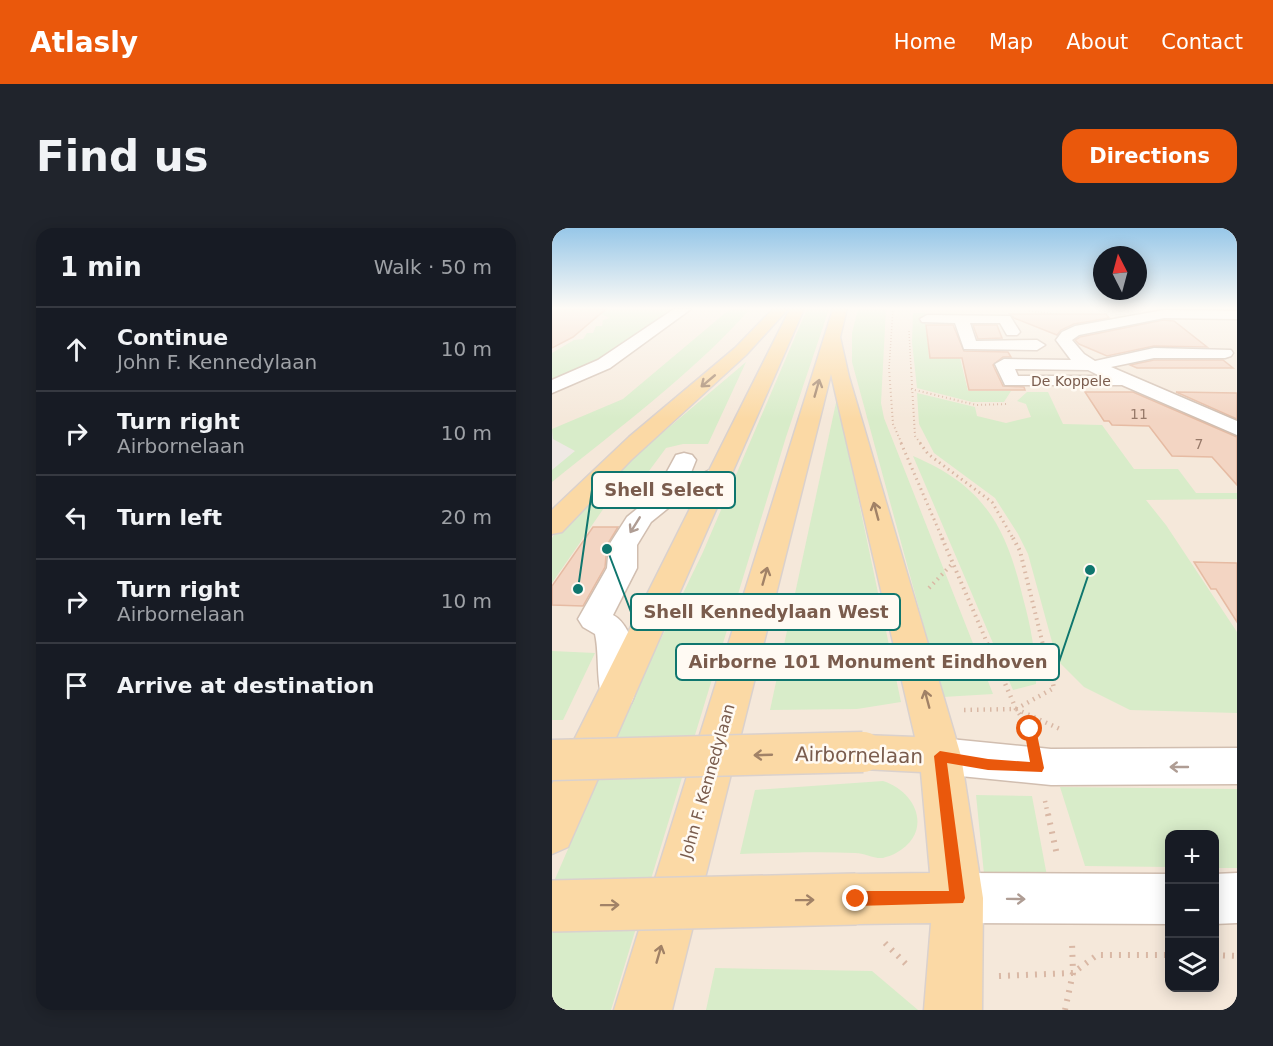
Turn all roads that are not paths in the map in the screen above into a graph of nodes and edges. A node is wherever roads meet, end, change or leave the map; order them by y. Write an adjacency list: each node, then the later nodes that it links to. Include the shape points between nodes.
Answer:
1 (631, 345): 13 (street, via 604,364)
2 (748, 345): 18 (main road, one-way to 18, via 589,486)
3 (780, 345): 16 (main road)
4 (829, 345): 30 (main road, John F. Kennedylaan, one-way to 4)
5 (838, 345): 20 (main road, one-way to 5, via 840,377)
6 (970, 345): 7 (street)
7 (1019, 345)
8 (1066, 345): 11 (street, De Koppele, via 1078,358)
9 (1215, 345): 10 (street, De Koppele)
10 (1231, 358): 11 (street, De Koppele, via 1154,353)
11 (1093, 365): 12 (street, De Koppele); 12 (street, De Koppele, via 1004,364 1011,381)
12 (1128, 381): 14 (street, De Koppele)
13 (552, 387)
14 (1237, 429)
15 (684, 460): 17 (street, via 675,478)
16 (720, 474): 17 (street); 19 (main road)
17 (682, 491): 19 (street, one-way to 19, via 640,517 623,545 622,568 595,619 609,628 617,655)
18 (552, 526)
19 (618, 693): 23 (main road)
20 (940, 756): 21 (main road, Airbornelaan, one-way to 21, bridge, via 863,752); 22 (street, Airbornelaan, one-way to 20, via 1038,768 988,765); 24 (main road)
21 (552, 760)
22 (1237, 766)
23 (552, 832)
24 (958, 898): 26 (street, one-way to 26); 28 (main road, one-way to 24, bridge, via 868,917); 29 (main road)
25 (1237, 898): 27 (street)
26 (1165, 899)
27 (1219, 899)
28 (552, 906)
29 (954, 994)
30 (643, 1010)

